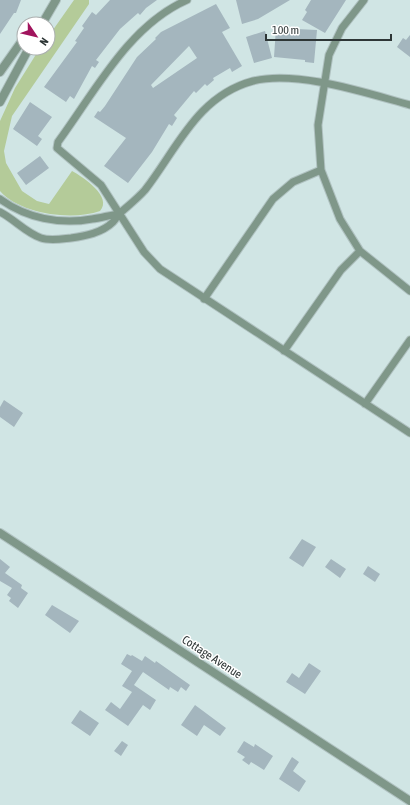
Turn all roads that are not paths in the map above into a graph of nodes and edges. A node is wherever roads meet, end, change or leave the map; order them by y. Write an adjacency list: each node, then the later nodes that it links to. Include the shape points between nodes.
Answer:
1 (56, 0): 4 (street)
2 (187, 0): 16 (street, via 150,24 124,50 58,142 57,148 61,153 86,170 101,185)
3 (364, 0): 10 (street, via 342,28 329,55)
4 (48, 12): 5 (street); 6 (street)
5 (44, 16)
6 (46, 16)
7 (16, 49): 9 (street)
8 (25, 56): 11 (street)
9 (0, 72)
10 (324, 84): 12 (street); 13 (street, via 318,125); 16 (street, via 290,78 264,79 238,86 219,97 190,125 138,198)
11 (0, 102)
12 (410, 105)
13 (321, 170): 17 (street, via 340,219); 19 (street, via 293,182 273,199)
14 (0, 198): 16 (street, via 21,212 53,220 79,220)
15 (0, 212): 16 (street, via 41,238 56,239 95,232 112,222)
16 (119, 214): 19 (street, via 151,260 169,276)
17 (360, 251): 18 (street); 21 (street, via 341,270)
18 (410, 291)
19 (204, 299): 21 (street)
20 (410, 340): 22 (street)
21 (284, 351): 22 (street)
22 (365, 404): 23 (street)
23 (410, 434)
24 (0, 533): 25 (street, Cottage Avenue)
25 (410, 801)

